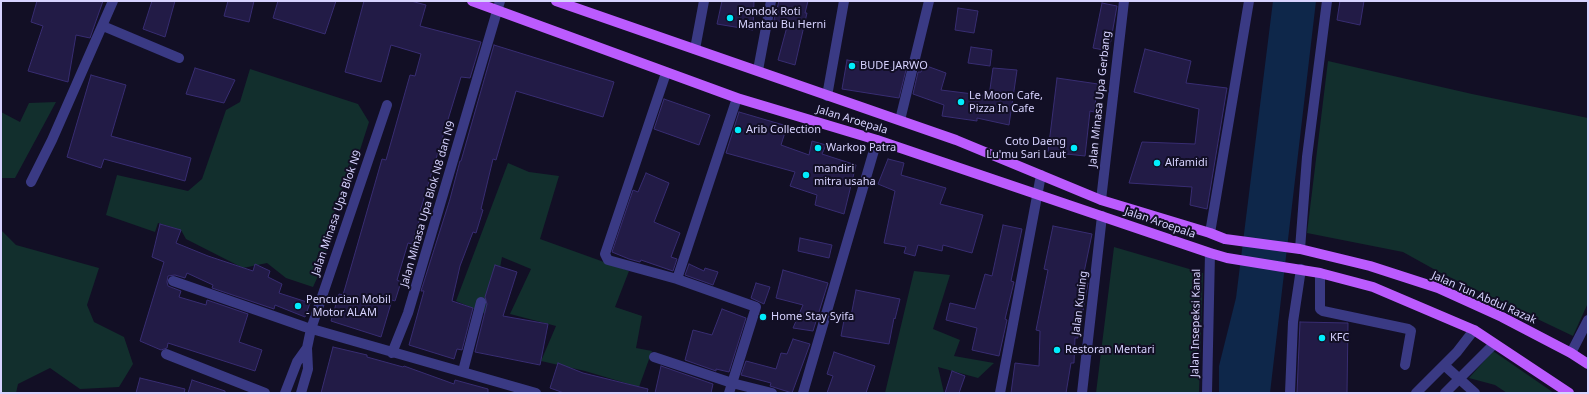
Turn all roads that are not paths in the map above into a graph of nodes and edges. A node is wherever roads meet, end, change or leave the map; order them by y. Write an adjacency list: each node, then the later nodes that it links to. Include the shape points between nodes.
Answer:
1 (113, 1): 12 (street)
2 (472, 1): 11 (main road, Jalan Aroepala)
3 (556, 1): 13 (main road, Jalan Aroepala)
4 (704, 1): 13 (street)
5 (771, 1): 15 (street)
6 (844, 1): 17 (street)
7 (929, 1): 20 (street)
8 (1124, 1): 25 (street, Jalan Minasa Upa Gerbang)
9 (1249, 1): 27 (street)
10 (1328, 1): 28 (street)
11 (499, 6): 16 (main road, Jalan Aroepala); 40 (street, Jalan Minasa Upa Blok N8 dan N9, via 408,313)
12 (103, 26): 14 (street); 23 (street)
13 (696, 49): 15 (main road, Jalan Aroepala)
14 (179, 58)
15 (758, 70): 17 (main road, Jalan Aroepala)
16 (666, 73): 18 (main road, Jalan Aroepala); 32 (street, via 605,254 608,260)
17 (827, 96): 20 (main road, Jalan Aroepala)
18 (737, 98): 21 (main road, Jalan Aroepala); 32 (street)
19 (387, 105): 36 (street, Jalan Minasa Upa Blok N9)
20 (900, 120): 22 (main road, Jalan Aroepala)
21 (877, 140): 24 (main road, Jalan Aroepala); 55 (street)
22 (1041, 175): 24 (street); 25 (main road, Jalan Aroepala)
23 (31, 182)
24 (1037, 193): 26 (main road, Jalan Aroepala); 56 (street)
25 (1101, 200): 27 (main road, Jalan Aroepala)
26 (1102, 216): 29 (main road, Jalan Aroepala); 57 (street, Jalan Kuning)
27 (1210, 233): 28 (main road, Jalan Aroepala, via 1225,239)
28 (1297, 249): 41 (main road, Jalan Tun Abdul Razak, via 1370,266 1438,288 1502,317)
29 (1210, 253): 30 (main road, Jalan Aroepala); 58 (street, Jalan Insepeksi Kanal)
30 (1297, 269): 31 (main road); 59 (street)
31 (1320, 273): 37 (main road, via 1373,287); 45 (street, via 1320,309 1323,311 1411,331)
32 (677, 279): 49 (street, via 756,307)
33 (173, 281): 36 (street)
34 (482, 302): 47 (street)
35 (1588, 320): 41 (street)
36 (311, 328): 39 (street, Jalan Minasa Upa Blok N9); 40 (street)
37 (1474, 330): 38 (main road); 46 (street)
38 (1494, 344): 48 (street); 63 (main road)
39 (307, 348): 51 (street, via 297,362); 52 (street, via 308,369)
40 (392, 353): 47 (street)
41 (1571, 353): 44 (main road, Jalan Tun Abdul Razak)
42 (166, 354): 50 (street)
43 (654, 357): 49 (street)
44 (1588, 364)
45 (1405, 365)
46 (1444, 365): 48 (street); 60 (street)
47 (463, 371): 53 (street)
48 (1458, 378): 61 (street); 62 (street)
49 (730, 388): 54 (street)
50 (265, 393)
51 (285, 393)
52 (301, 393)
53 (536, 393)
54 (772, 393)
55 (803, 393)
56 (1000, 393)
57 (1082, 393)
58 (1207, 393)
59 (1290, 393)
60 (1416, 393)
61 (1445, 393)
62 (1475, 393)
63 (1569, 393)

